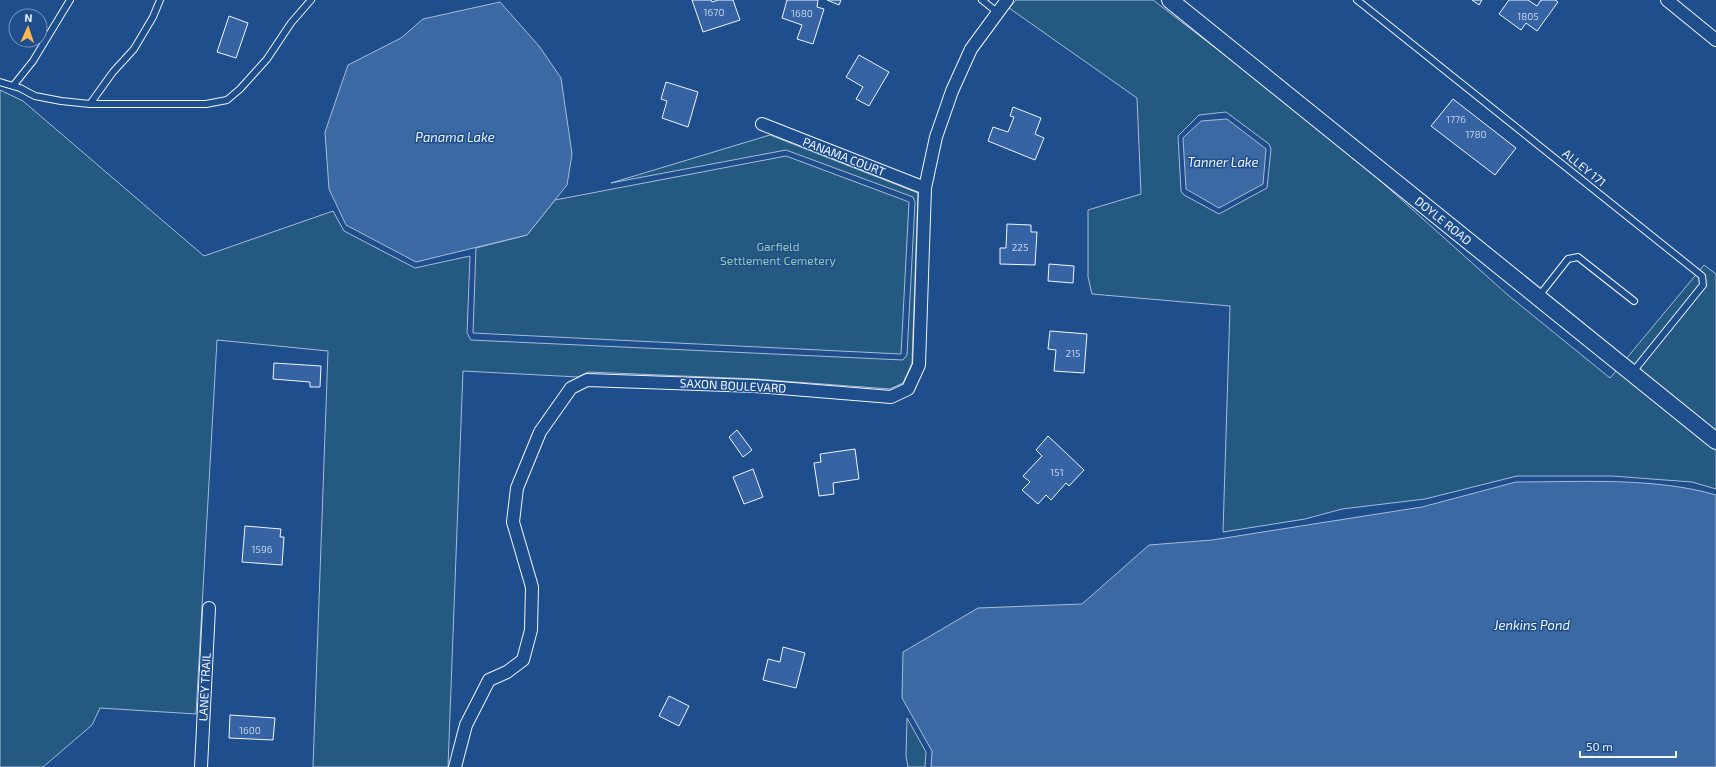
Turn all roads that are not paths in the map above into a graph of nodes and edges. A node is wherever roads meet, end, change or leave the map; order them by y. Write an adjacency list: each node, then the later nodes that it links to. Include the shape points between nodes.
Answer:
1 (70, 0): 12 (lane, via 33,61)
2 (160, 0): 13 (lane, via 134,49 113,72)
3 (311, 0): 13 (lane, via 291,23 267,59 227,100 206,104)
4 (982, 0): 9 (lane)
5 (1007, 0): 9 (street, SAXON BOULEVARD)
6 (1170, 0): 16 (main road, DOYLE ROAD)
7 (1357, 0): 18 (lane, ALLEY 171, via 1702,276 1703,285)
8 (1667, 0): 10 (street)
9 (997, 12): 15 (street, SAXON BOULEVARD, via 971,49 952,91 936,137)
10 (1716, 40)
11 (0, 82): 12 (lane)
12 (13, 86): 13 (lane, via 35,96)
13 (90, 104)
14 (762, 124): 15 (street, PANAMA COURT)
15 (925, 188): 22 (street, SAXON BOULEVARD, via 919,365 908,389 891,397 755,386 587,380 571,388 540,432 516,488 512,522 532,587 531,630 523,660 507,672 488,680 466,724)
16 (1538, 297): 17 (lane, via 1572,257 1578,258); 18 (main road, DOYLE ROAD)
17 (1634, 301)
18 (1632, 373): 19 (main road, DOYLE ROAD)
19 (1716, 441)
20 (209, 608): 21 (street, LANEY TRAIL)
21 (201, 767)
22 (456, 767)

